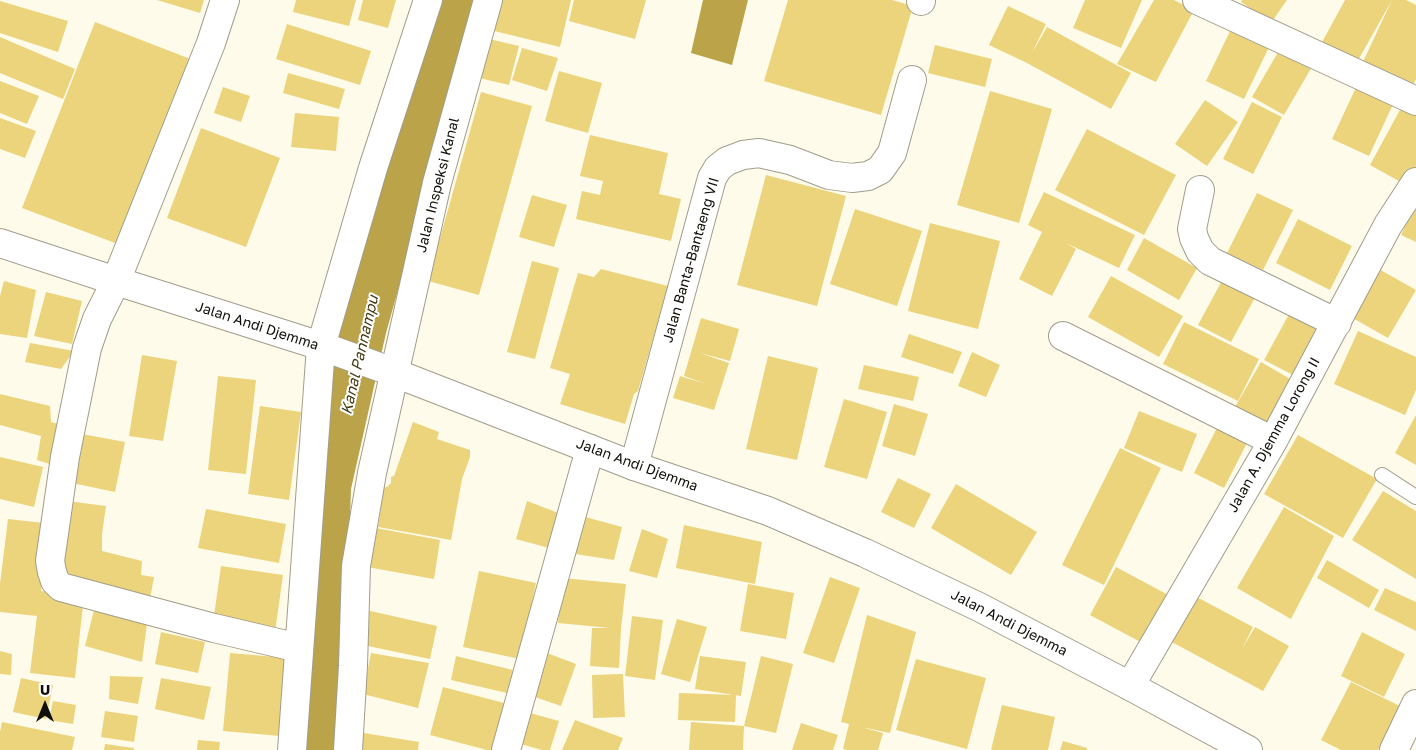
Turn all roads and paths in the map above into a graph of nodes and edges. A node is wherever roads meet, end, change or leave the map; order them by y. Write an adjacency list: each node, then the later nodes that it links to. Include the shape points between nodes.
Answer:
1 (225, 0): 10 (street)
2 (428, 0): 13 (street, via 373,168)
3 (488, 0): 14 (street, Jalan Inspeksi Kanal)
4 (1197, 0): 6 (street)
5 (912, 80): 17 (street, Jalan Banta-Bantaeng VII, via 892,153 880,170 868,176 829,175 790,160 759,153 743,155 718,168 712,178)
6 (1416, 100)
7 (1416, 182): 11 (street, Jalan A. Djemma Lorong II, via 1388,225)
8 (1200, 190): 11 (street, via 1192,229 1200,251 1210,261)
9 (0, 242): 10 (street, Jalan Andi Djemma)
10 (116, 281): 13 (street, Jalan Andi Djemma); 20 (street, via 86,348 65,457 52,552 51,567 55,581 61,587 98,598)
11 (1336, 323): 15 (street, Jalan A. Djemma Lorong II)
12 (1063, 336): 15 (street)
13 (327, 348): 14 (street, Jalan Andi Djemma); 20 (street)
14 (388, 370): 16 (street, Jalan Andi Djemma); 24 (street, Jalan Inspeksi Kanal, via 356,566)
15 (1273, 441): 21 (street, Jalan A. Djemma Lorong II)
16 (590, 449): 17 (street, Jalan Andi Djemma); 25 (street)
17 (634, 466): 21 (street, Jalan Andi Djemma, via 768,510 865,553 979,607)
18 (1382, 475): 19 (lane)
19 (1416, 497)
20 (299, 648): 23 (street)
21 (1130, 686): 26 (street, Jalan Andi Djemma)
22 (1416, 704): 27 (street)
23 (292, 750)
24 (348, 750)
25 (506, 750)
26 (1248, 750)
27 (1394, 750)

